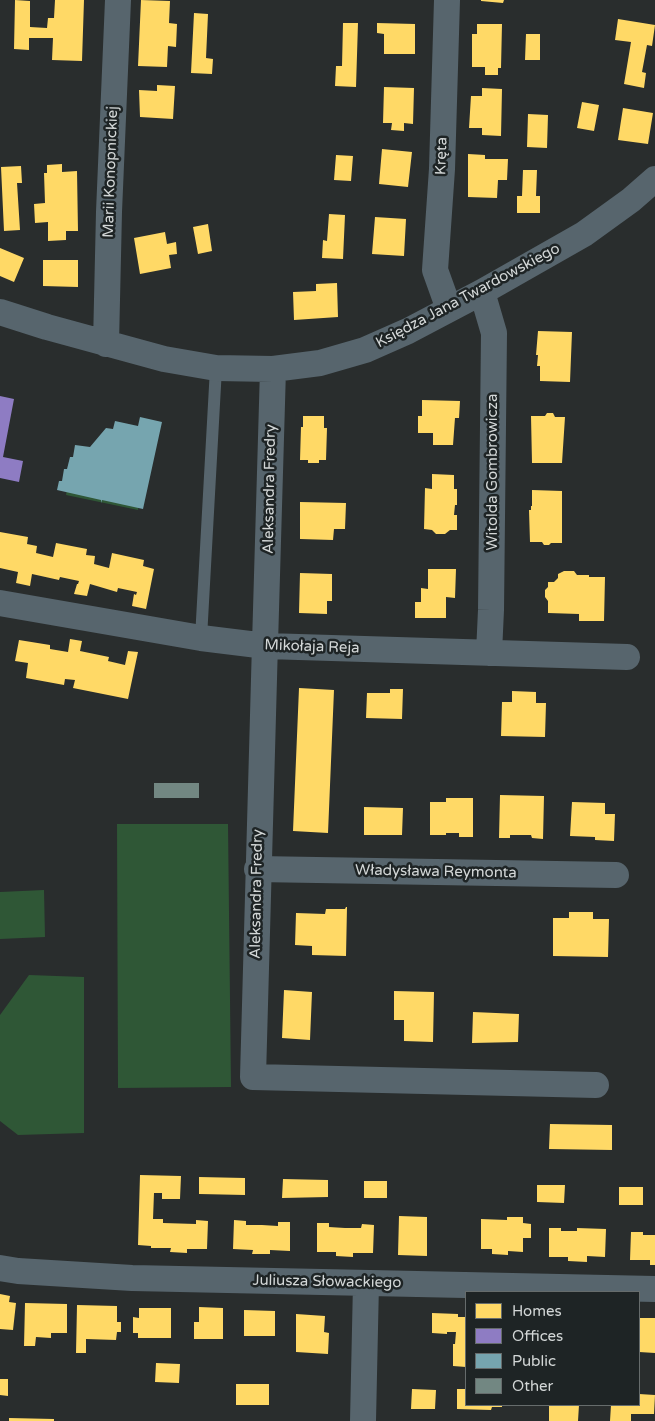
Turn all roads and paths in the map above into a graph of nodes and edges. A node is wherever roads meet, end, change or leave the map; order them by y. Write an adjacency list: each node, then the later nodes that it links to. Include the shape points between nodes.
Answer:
1 (118, 0): 7 (street, Marii Konopnickiej)
2 (447, 0): 5 (street, Kręta, via 442,169 435,270)
3 (655, 179): 4 (street, Księdza Jana Twardowskiego, via 584,234)
4 (482, 292): 5 (street, Księdza Jana Twardowskiego); 13 (street, Witolda Gombrowicza, via 494,333)
5 (449, 309): 9 (street, Księdza Jana Twardowskiego, via 365,350 320,363)
6 (0, 312): 7 (street, Księdza Jana Twardowskiego)
7 (106, 344): 8 (street, Księdza Jana Twardowskiego)
8 (216, 368): 9 (street, Księdza Jana Twardowskiego); 11 (lane)
9 (273, 369): 12 (street, Aleksandra Fredry)
10 (0, 603): 11 (street, Mikołaja Reja)
11 (201, 638): 12 (street, Mikołaja Reja)
12 (266, 646): 13 (street, Mikołaja Reja); 15 (street, Aleksandra Fredry)
13 (489, 653): 14 (street, Mikołaja Reja)
14 (627, 657)
15 (257, 869): 16 (street, Władysława Reymonta); 17 (street, Aleksandra Fredry, via 253,1077)
16 (616, 875)
17 (596, 1085)
18 (0, 1268): 19 (street, Juliusza Słowackiego, via 132,1278)
19 (366, 1283): 20 (street, Juliusza Słowackiego); 21 (street)
20 (655, 1289)
21 (363, 1421)

